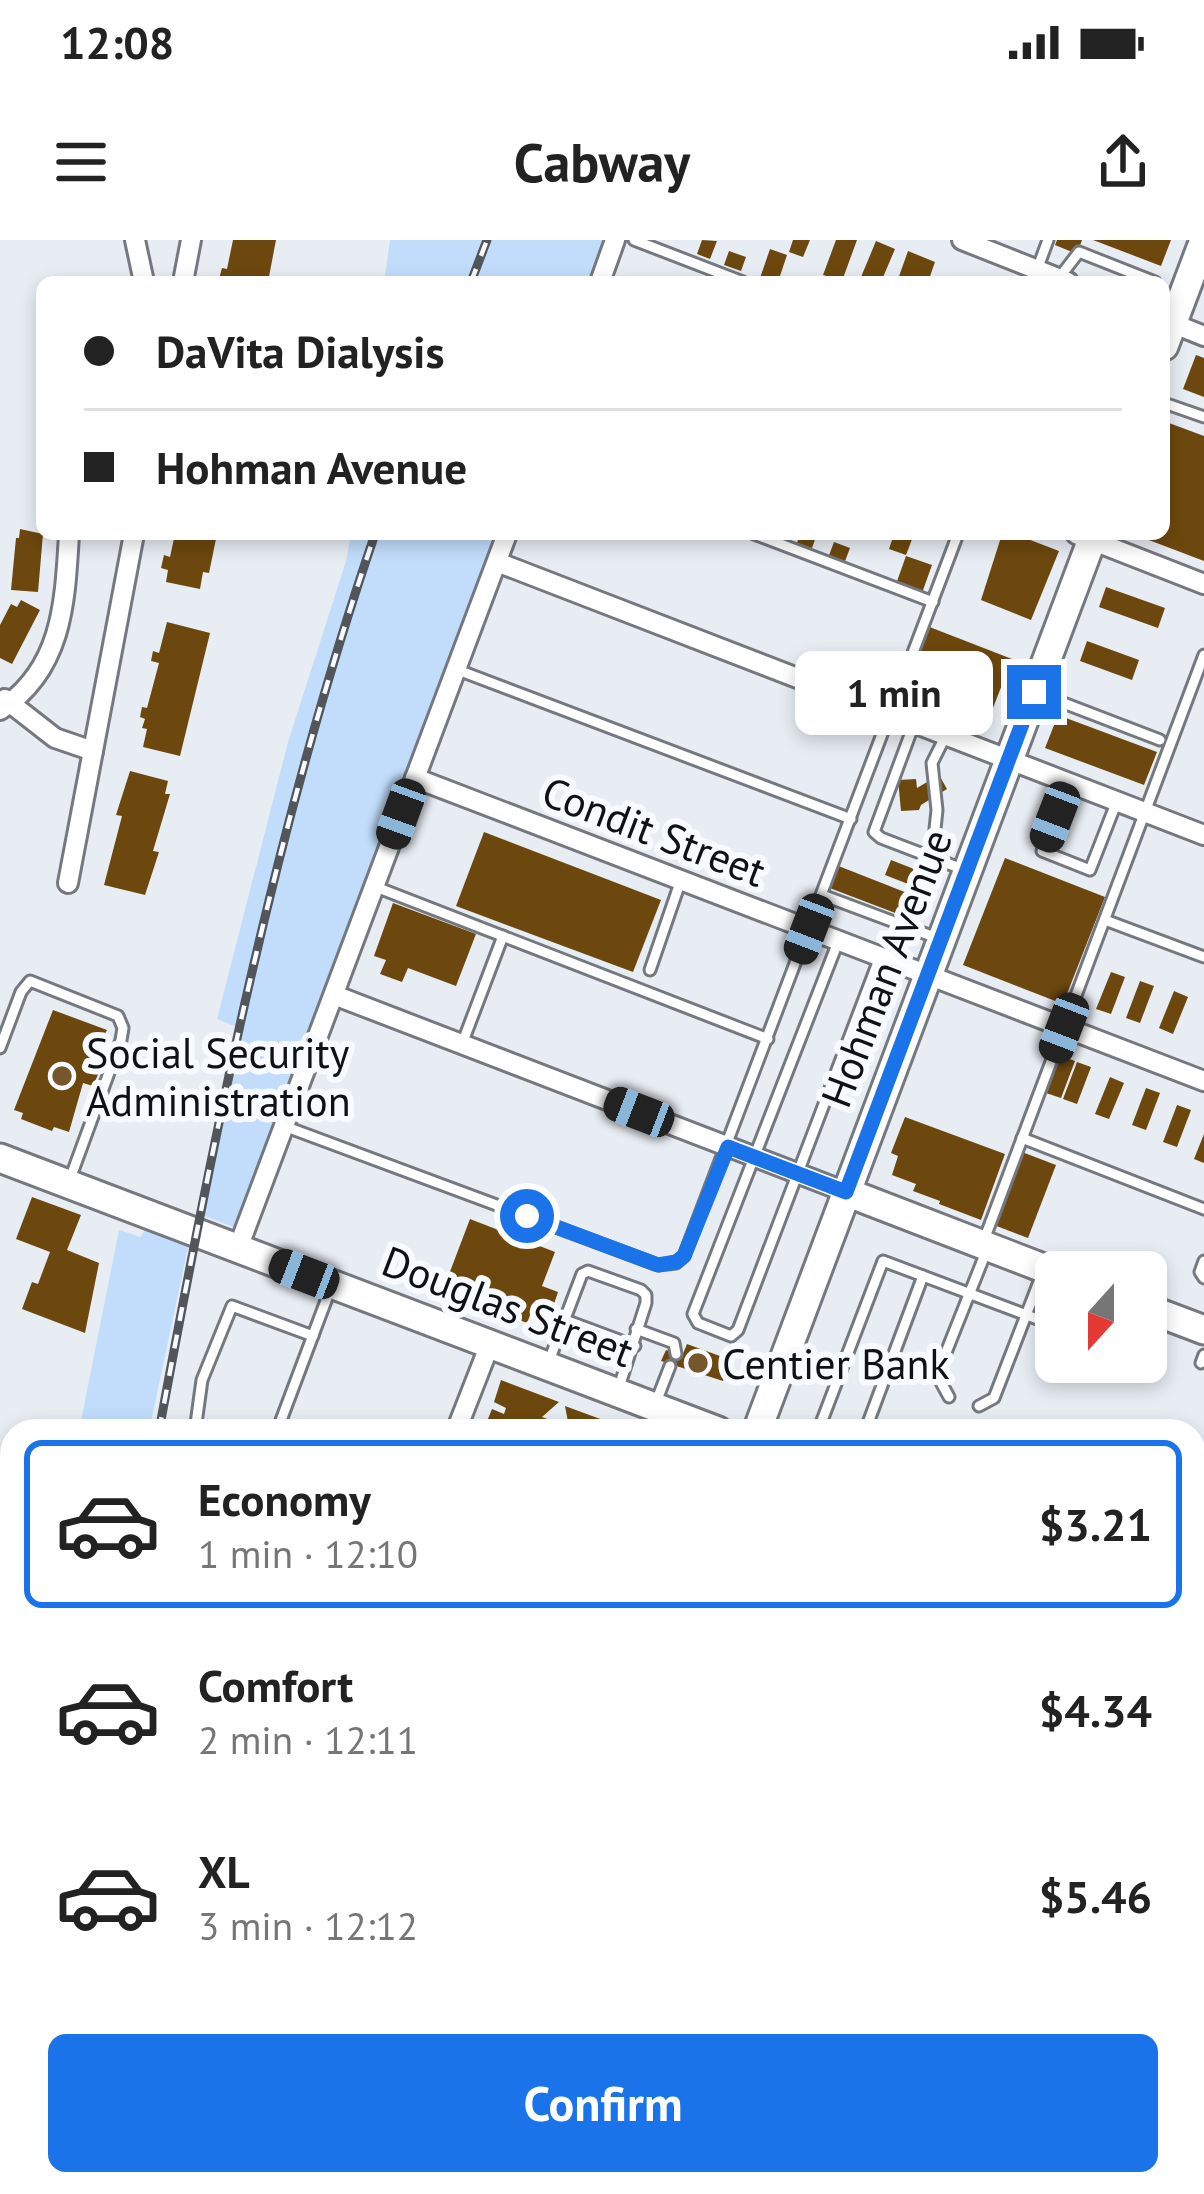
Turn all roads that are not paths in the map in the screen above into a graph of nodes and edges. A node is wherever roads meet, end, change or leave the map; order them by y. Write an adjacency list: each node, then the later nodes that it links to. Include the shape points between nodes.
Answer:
1 (136, 240): 9 (street)
2 (191, 240): 10 (street)
3 (615, 240): 11 (street)
4 (634, 240): 12 (lane)
5 (962, 240): 8 (street)
6 (1048, 240): 8 (lane)
7 (1204, 240): 16 (street)
8 (1037, 270): 13 (street)
9 (143, 276)
10 (184, 276)
11 (602, 276)
12 (727, 276)
13 (1053, 276)
14 (1065, 276): 15 (lane, via 1079,252)
15 (1140, 276)
16 (1174, 290)
17 (1170, 330): 18 (street)
18 (1204, 336)
19 (1170, 405): 20 (lane)
20 (1204, 417)
21 (68, 540): 34 (street, via 59,634 36,676)
22 (133, 540): 39 (street)
23 (505, 540): 28 (street)
24 (770, 540): 30 (lane)
25 (956, 540): 30 (lane)
26 (1086, 540): 33 (street, Hohman Avenue)
27 (1097, 540): 29 (street)
28 (497, 562): 32 (street); 35 (street)
29 (1204, 584)
30 (932, 602): 35 (lane)
31 (1204, 656): 44 (lane)
32 (456, 669): 41 (street); 45 (lane)
33 (1034, 692): 38 (lane); 40 (street, Hohman Avenue)
34 (4, 703): 39 (street)
35 (890, 714): 36 (street); 45 (lane)
36 (915, 723): 37 (street); 47 (lane, via 874,832)
37 (946, 736): 40 (street); 47 (lane, via 932,763)
38 (1160, 740)
39 (92, 751): 50 (street)
40 (1009, 760): 42 (street); 48 (street, Hohman Avenue)
41 (415, 778): 49 (street, Condit Street); 51 (street)
42 (1069, 782): 43 (street); 43 (lane, via 1042,851 1090,871)
43 (1118, 801): 44 (street)
44 (1146, 812): 46 (street); 53 (lane)
45 (851, 819): 52 (lane)
46 (1204, 835)
47 (932, 857): 48 (lane)
48 (968, 871): 57 (street, Hohman Avenue)
49 (681, 880): 54 (street, Condit Street); 60 (lane)
50 (68, 883)
51 (374, 886): 55 (lane); 62 (street)
52 (822, 895): 54 (lane); 57 (lane)
53 (1105, 920): 59 (lane); 63 (lane)
54 (809, 929): 56 (street, Condit Street); 64 (lane)
55 (502, 936): 64 (lane); 65 (lane)
56 (838, 940): 58 (street, Condit Street); 71 (lane)
57 (942, 940): 61 (street, Hohman Avenue)
58 (880, 957): 61 (street, Condit Street); 73 (lane)
59 (1204, 957)
60 (650, 970)
61 (928, 976): 63 (street, Condit Street); 75 (street, Hohman Avenue)
62 (334, 995): 65 (street); 68 (street)
63 (1064, 1028): 67 (street, Condit Street); 69 (lane)
64 (768, 1039): 70 (lane)
65 (462, 1045): 70 (street)
66 (0, 1048): 74 (lane, via 30,981 118,1016 121,1040)
67 (1204, 1082)
68 (284, 1126): 70 (lane, via 658,1265 684,1256); 78 (street)
69 (1022, 1138): 76 (lane); 77 (lane)
70 (728, 1147): 71 (street)
71 (754, 1157): 73 (street); 73 (lane, via 693,1314 731,1336)
72 (0, 1158): 74 (street, Douglas Street)
73 (799, 1174): 75 (street)
74 (68, 1184): 78 (street, Douglas Street)
75 (846, 1192): 77 (street); 106 (street, Hohman Avenue)
76 (1204, 1208)
77 (985, 1246): 80 (street); 84 (lane)
78 (238, 1248): 83 (street, Douglas Street)
79 (1204, 1262): 82 (lane)
80 (1035, 1265)
81 (923, 1276): 84 (lane); 107 (lane, via 883,1261); 108 (lane)
82 (1204, 1278)
83 (332, 1284): 92 (lane); 93 (street, Douglas Street)
84 (969, 1293): 86 (lane); 99 (lane, via 937,1375)
85 (1035, 1298): 86 (lane)
86 (1026, 1315): 87 (lane); 100 (lane, via 994,1398)
87 (1035, 1318)
88 (1167, 1319): 91 (street)
89 (565, 1320): 90 (lane, via 588,1271 646,1295); 94 (lane); 96 (lane)
90 (636, 1329): 94 (lane); 95 (lane, via 674,1343)
91 (1204, 1330)
92 (313, 1336): 102 (lane, via 232,1306 202,1380); 103 (lane)
93 (490, 1344): 96 (street, Douglas Street); 104 (street)
94 (635, 1346): 98 (lane)
95 (676, 1354)
96 (548, 1366): 98 (street, Douglas Street)
97 (670, 1366): 101 (lane)
98 (617, 1393): 101 (street, Douglas Street)
99 (949, 1397)
100 (979, 1406)
101 (655, 1407): 105 (street, Douglas Street)
102 (197, 1419)
103 (282, 1419)
104 (461, 1419)
105 (686, 1419)
106 (761, 1419)
107 (823, 1419)
108 (869, 1419)

